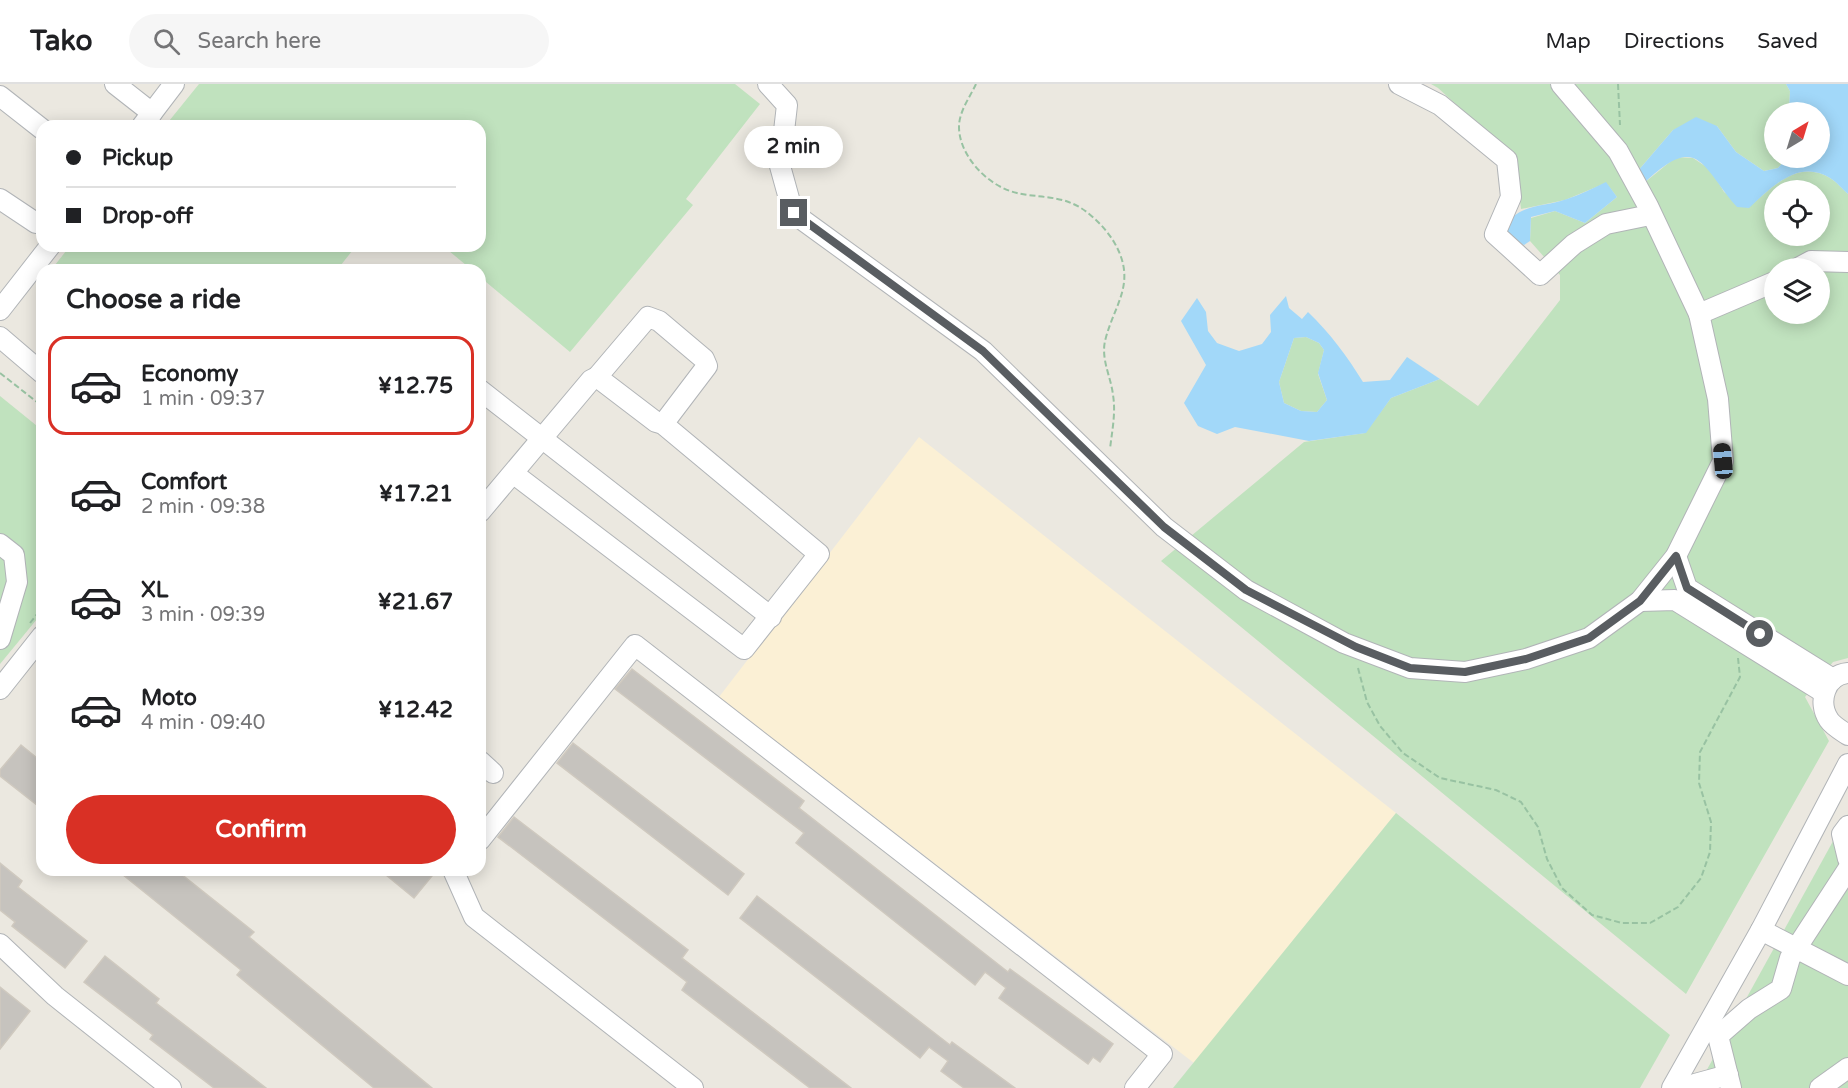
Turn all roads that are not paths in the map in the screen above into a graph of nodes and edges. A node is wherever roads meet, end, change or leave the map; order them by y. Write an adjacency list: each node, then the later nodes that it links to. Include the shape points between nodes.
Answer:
1 (115, 84): 7 (street)
2 (174, 84): 7 (street)
3 (768, 84): 28 (street, via 788,105 780,166 794,213 983,351 1164,527 1246,590 1356,647 1410,668 1465,672 1526,659 1589,638)
4 (1400, 84): 10 (street, via 1440,105 1507,160 1510,197 1495,234 1540,275 1574,244 1606,224)
5 (1561, 84): 17 (street, via 1618,151)
6 (0, 96): 8 (street)
7 (147, 119)
8 (36, 124)
9 (0, 199): 11 (street)
10 (1650, 215)
11 (36, 223)
12 (45, 252): 16 (street)
13 (1830, 262): 14 (street)
14 (1848, 262)
15 (1764, 286): 17 (street)
16 (0, 310)
17 (1700, 314): 27 (street, via 1718,399 1723,461)
18 (0, 337): 19 (street)
19 (36, 368)
20 (597, 377): 22 (street); 22 (street, via 648,316 659,321 704,359 707,366); 23 (street)
21 (486, 395): 23 (street)
22 (663, 424): 29 (street, via 819,554)
23 (542, 438): 24 (street); 29 (street)
24 (514, 474): 25 (street); 29 (street, via 744,649)
25 (486, 505)
26 (0, 544): 30 (street, via 14,555 17,582)
27 (1676, 556): 28 (street); 32 (street, via 1687,588)
28 (1640, 601): 32 (street, via 1675,600 1740,640)
29 (771, 617)
30 (0, 639)
31 (36, 644): 33 (street)
32 (1835, 682): 34 (street, via 1823,706 1829,721)
33 (0, 689)
34 (1848, 735)
35 (1848, 764): 41 (street)
36 (1848, 826): 38 (street, via 1842,834)
37 (486, 832): 49 (street, via 635,645 1162,1054)
38 (1848, 860)
39 (1848, 869): 43 (street)
40 (456, 876): 48 (street, via 474,917)
41 (1761, 930): 43 (street); 50 (street)
42 (0, 944): 47 (street, via 55,996)
43 (1796, 948): 44 (street); 46 (street, via 1781,988 1718,1036)
44 (1848, 975)
45 (1848, 1068): 52 (street)
46 (1729, 1081): 51 (street, via 1695,1084)
47 (171, 1088)
48 (693, 1088)
49 (1135, 1088)
50 (1672, 1088)
51 (1692, 1088)
52 (1820, 1088)

